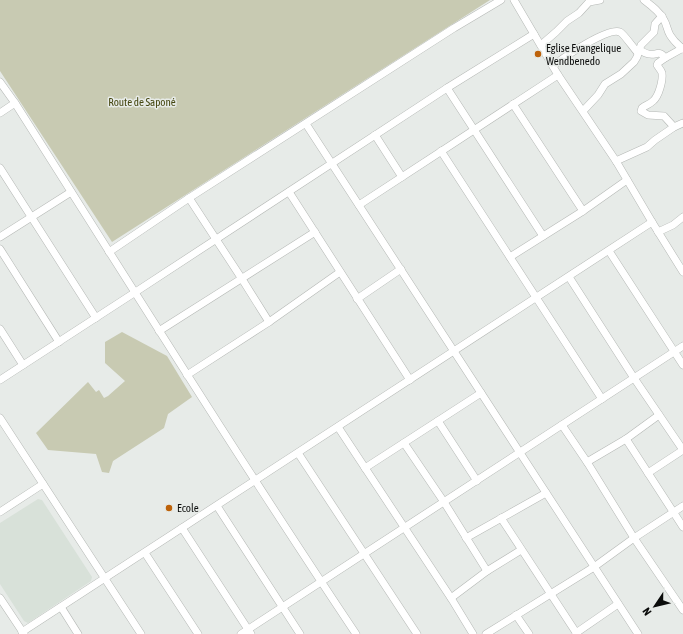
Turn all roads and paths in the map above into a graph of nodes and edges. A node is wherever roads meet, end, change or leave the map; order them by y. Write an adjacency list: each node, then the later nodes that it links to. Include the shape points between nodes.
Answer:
1 (501, 0): 19 (street)
2 (514, 0): 6 (street)
3 (600, 0): 7 (street, via 589,2 580,13 567,20)
4 (644, 0): 5 (street)
5 (662, 16): 8 (street, via 670,35); 9 (street)
6 (534, 34): 7 (street); 14 (street)
7 (541, 45): 11 (street)
8 (683, 48): 10 (street)
9 (639, 52): 10 (street, via 661,53); 11 (street, via 624,34 615,31 599,37); 17 (street, via 627,69 605,84)
10 (665, 58): 21 (street, via 657,65 662,74 658,95 641,110 648,115 664,116)
11 (553, 66): 12 (street)
12 (558, 74): 16 (street); 17 (street)
13 (0, 82): 15 (street)
14 (447, 88): 22 (street); 23 (street)
15 (14, 103): 18 (street); 30 (street)
16 (513, 104): 22 (street); 34 (street)
17 (583, 111): 25 (street)
18 (0, 113)
19 (306, 124): 26 (street); 32 (street)
20 (683, 124): 21 (street)
21 (674, 127): 25 (street, via 647,147)
22 (474, 130): 24 (street); 40 (street)
23 (375, 135): 26 (street); 28 (street)
24 (441, 151): 28 (street); 46 (street)
25 (616, 160): 29 (street)
26 (332, 163): 31 (street); 33 (street)
27 (0, 168): 35 (street)
28 (402, 177): 33 (street)
29 (628, 180): 34 (street); 37 (street)
30 (71, 192): 35 (street); 45 (street)
31 (289, 192): 38 (street); 42 (street)
32 (189, 198): 42 (street); 45 (street)
33 (359, 205): 47 (street)
34 (583, 211): 40 (street)
35 (32, 217): 41 (street); 55 (street)
36 (683, 217): 39 (street)
37 (652, 222): 39 (street); 44 (street)
38 (315, 232): 48 (street); 51 (street)
39 (658, 232): 49 (street)
40 (543, 236): 46 (street)
41 (0, 237)
42 (216, 239): 51 (street); 52 (street)
43 (0, 249): 59 (street)
44 (609, 251): 50 (street); 62 (street)
45 (109, 252): 52 (street)
46 (510, 257): 53 (street)
47 (401, 269): 54 (street); 61 (street)
48 (340, 272): 54 (street); 56 (street)
49 (683, 272)
50 (569, 277): 53 (street); 66 (street)
51 (242, 279): 56 (street); 58 (street)
52 (134, 293): 55 (street); 58 (street)
53 (536, 298): 61 (street); 70 (street)
54 (357, 299): 68 (street)
55 (96, 318): 59 (street)
56 (269, 322): 65 (street)
57 (0, 329): 63 (street)
58 (159, 331): 65 (street)
59 (59, 342): 63 (street)
60 (683, 346): 62 (street)
61 (454, 351): 68 (street); 69 (street)
62 (675, 352): 64 (street); 66 (street)
63 (23, 365): 67 (street)
64 (683, 365)
65 (187, 375): 84 (street)
66 (634, 378): 70 (street); 71 (street)
67 (0, 380)
68 (410, 380): 75 (street)
69 (481, 393): 73 (street); 80 (street)
70 (602, 399): 74 (street)
71 (659, 416): 76 (street); 78 (street)
72 (0, 418): 86 (street)
73 (438, 421): 77 (street); 85 (street)
74 (562, 426): 80 (street); 81 (street)
75 (338, 427): 79 (street); 82 (street)
76 (626, 439): 81 (street); 83 (street)
77 (404, 443): 82 (street); 88 (street)
78 (683, 450): 83 (street)
79 (298, 453): 84 (street); 101 (street)
80 (520, 453): 85 (street); 87 (street)
81 (587, 462): 98 (street)
82 (365, 468): 95 (street)
83 (648, 474): 92 (street)
84 (255, 481): 89 (street); 105 (street)
85 (477, 481): 88 (street)
86 (43, 484): 91 (street); 104 (street)
87 (546, 493): 93 (street); 102 (street)
88 (444, 502): 95 (street); 97 (street)
89 (217, 506): 94 (street); 111 (street)
90 (683, 506): 92 (street)
91 (0, 512)
92 (673, 512): 96 (street); 98 (street)
93 (501, 518): 97 (street); 99 (street)
94 (182, 528): 100 (street); 114 (street)
95 (404, 528): 101 (street); 108 (street)
96 (683, 528)
97 (466, 538): 103 (street)
98 (634, 538): 102 (street); 112 (street)
99 (521, 550): 103 (street); 106 (street)
100 (145, 553): 104 (street); 118 (street)
101 (365, 554): 105 (street); 122 (street)
102 (594, 566): 106 (street); 109 (street)
103 (487, 571): 108 (street)
104 (105, 579): 110 (street); 117 (street)
105 (321, 582): 111 (street); 121 (street)
106 (550, 594): 113 (street); 126 (street)
107 (0, 598): 115 (street)
108 (451, 598): 123 (street)
109 (618, 604): 126 (street); 127 (street)
110 (61, 607): 115 (street); 116 (street)
111 (283, 607): 114 (street); 120 (street)
112 (683, 610)
113 (516, 615): 124 (street); 125 (street)
114 (249, 632): 119 (street)
115 (23, 633)
116 (78, 634)
117 (141, 634)
118 (198, 634)
119 (241, 634)
120 (300, 634)
121 (356, 634)
122 (417, 634)
123 (473, 634)
124 (486, 634)
125 (529, 634)
126 (576, 634)
127 (638, 634)

